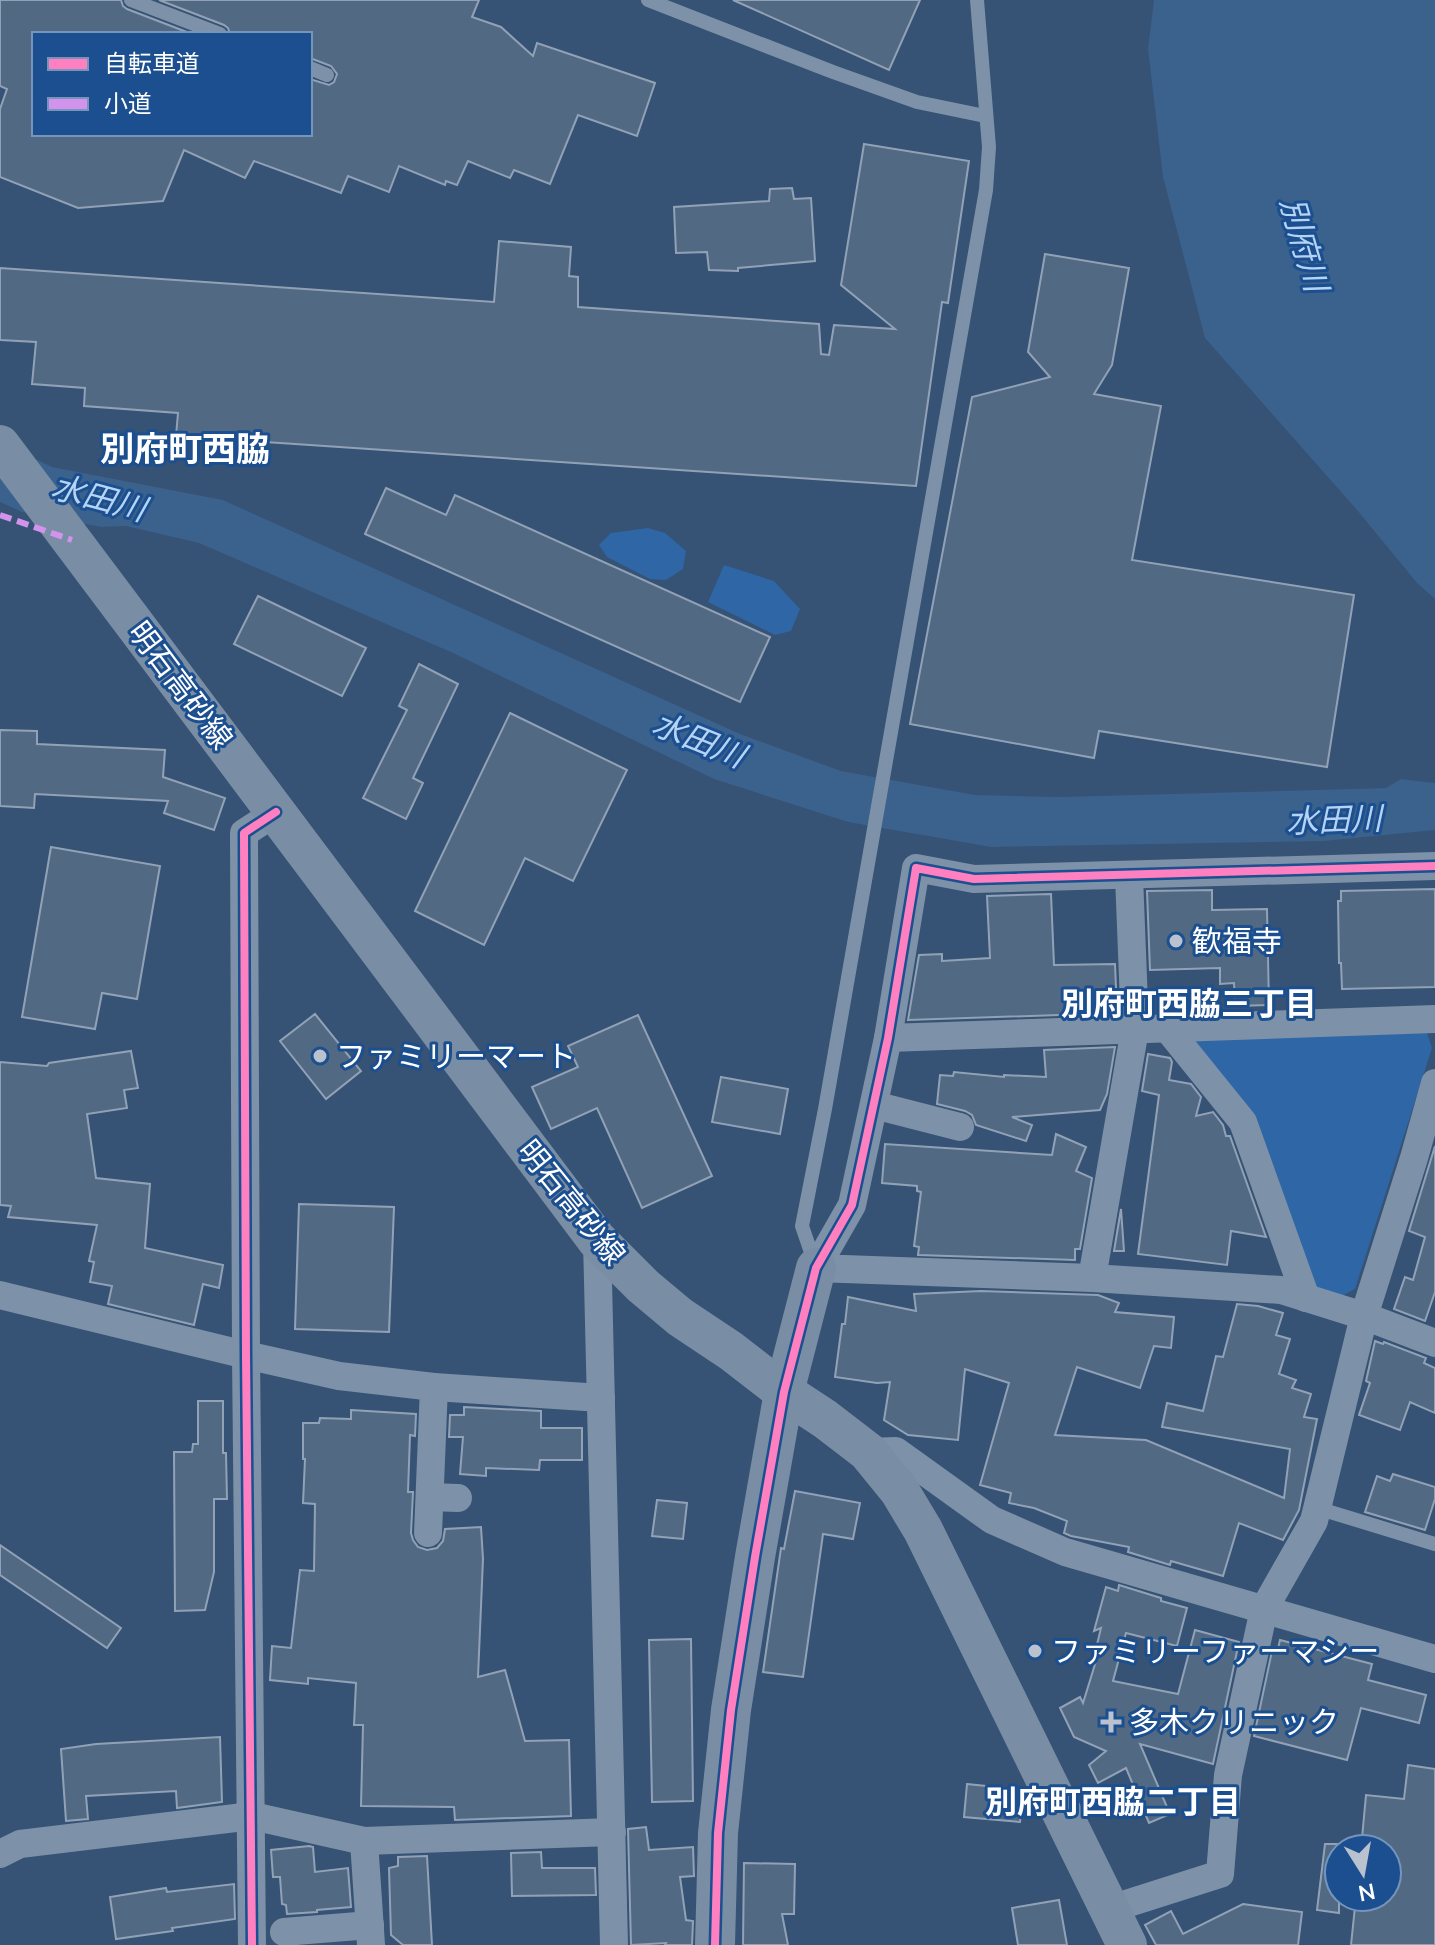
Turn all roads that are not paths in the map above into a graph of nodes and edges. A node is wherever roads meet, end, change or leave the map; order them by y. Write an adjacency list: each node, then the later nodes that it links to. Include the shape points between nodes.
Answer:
1 (131, 0): 4 (lane)
2 (648, 0): 7 (lane, via 917,102)
3 (977, 0): 7 (lane)
4 (215, 32)
5 (312, 69): 6 (lane)
6 (327, 75)
7 (985, 116): 21 (lane, via 986,190 802,1226)
8 (0, 445): 9 (main road, 明石高砂線)
9 (276, 812): 20 (main road, 明石高砂線); 27 (street, via 244,833)
10 (1435, 866): 11 (street)
11 (1129, 876): 14 (street); 15 (street, via 974,879 916,868)
12 (1435, 1019): 13 (street)
13 (1167, 1028): 14 (street); 24 (street, via 1243,1122)
14 (1135, 1029): 15 (street); 22 (street)
15 (888, 1038): 17 (street)
16 (1435, 1083): 19 (street)
17 (874, 1105): 18 (street); 21 (street, via 852,1205)
18 (960, 1127)
19 (1425, 1161): 25 (street)
20 (597, 1240): 29 (main road, 明石高砂線, via 680,1317); 30 (street)
21 (816, 1268): 22 (street); 29 (main road)
22 (1092, 1278): 24 (street, via 1281,1290)
23 (0, 1295): 27 (street)
24 (1306, 1298): 25 (street)
25 (1364, 1316): 26 (street); 32 (street)
26 (1435, 1343)
27 (246, 1355): 28 (street, via 339,1376); 37 (street)
28 (434, 1387): 30 (street); 33 (street, via 444,1498)
29 (784, 1392): 31 (main road, 明石高砂線); 46 (main road, via 731,1710 718,1833)
30 (601, 1398): 38 (street)
31 (868, 1452): 35 (street, via 896,1451 992,1520 1065,1552); 41 (main road, 明石高砂線, via 923,1530)
32 (1317, 1508): 34 (lane); 35 (street)
33 (428, 1533)
34 (1435, 1544)
35 (1264, 1609): 36 (street); 41 (street, via 1228,1775 1220,1874)
36 (1435, 1659)
37 (252, 1816): 39 (street); 40 (street, via 20,1844); 44 (street)
38 (612, 1832): 39 (street); 45 (street)
39 (364, 1841): 43 (street)
40 (0, 1854)
41 (1110, 1909): 47 (main road, 明石高砂線)
42 (284, 1932): 43 (street)
43 (370, 1935)
44 (252, 1945)
45 (614, 1945)
46 (715, 1945)
47 (1127, 1945)

